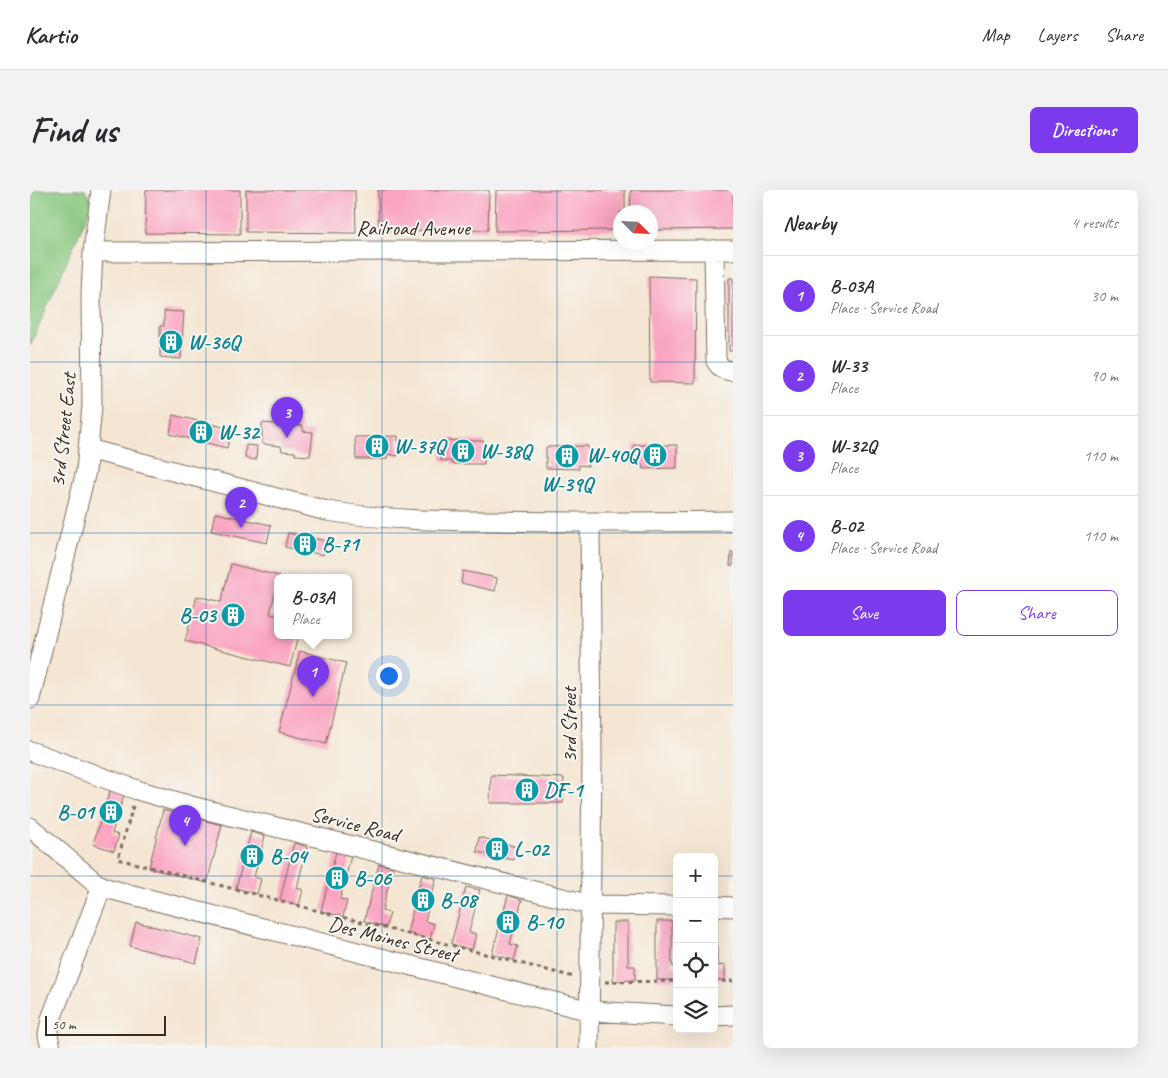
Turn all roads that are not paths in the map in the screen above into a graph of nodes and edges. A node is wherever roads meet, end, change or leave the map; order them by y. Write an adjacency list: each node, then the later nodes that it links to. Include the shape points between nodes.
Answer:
1 (101, 190): 3 (street, 3rd Street East)
2 (724, 250): 3 (street, Railroad Avenue); 4 (street, via 716,361 724,369)
3 (93, 252): 5 (street, 3rd Street East, via 92,406)
4 (733, 371)
5 (88, 449): 7 (street, via 327,511 359,516); 8 (street, 3rd Street East, via 86,471)
6 (733, 521): 7 (street)
7 (590, 523): 12 (street, 3rd Street)
8 (30, 699)
9 (30, 751): 12 (street, Service Road, via 137,790 195,807)
10 (30, 827): 11 (street)
11 (102, 886): 16 (street, Des Moines Street); 20 (street, via 51,1019 48,1034)
12 (591, 905): 13 (street, Service Road); 16 (street, 3rd Street)
13 (673, 906)
14 (718, 906): 15 (street)
15 (733, 907)
16 (590, 1011): 18 (street, Des Moines Street); 21 (street, 3rd Street)
17 (733, 1015): 19 (street)
18 (673, 1016)
19 (718, 1016)
20 (51, 1048)
21 (589, 1048)

